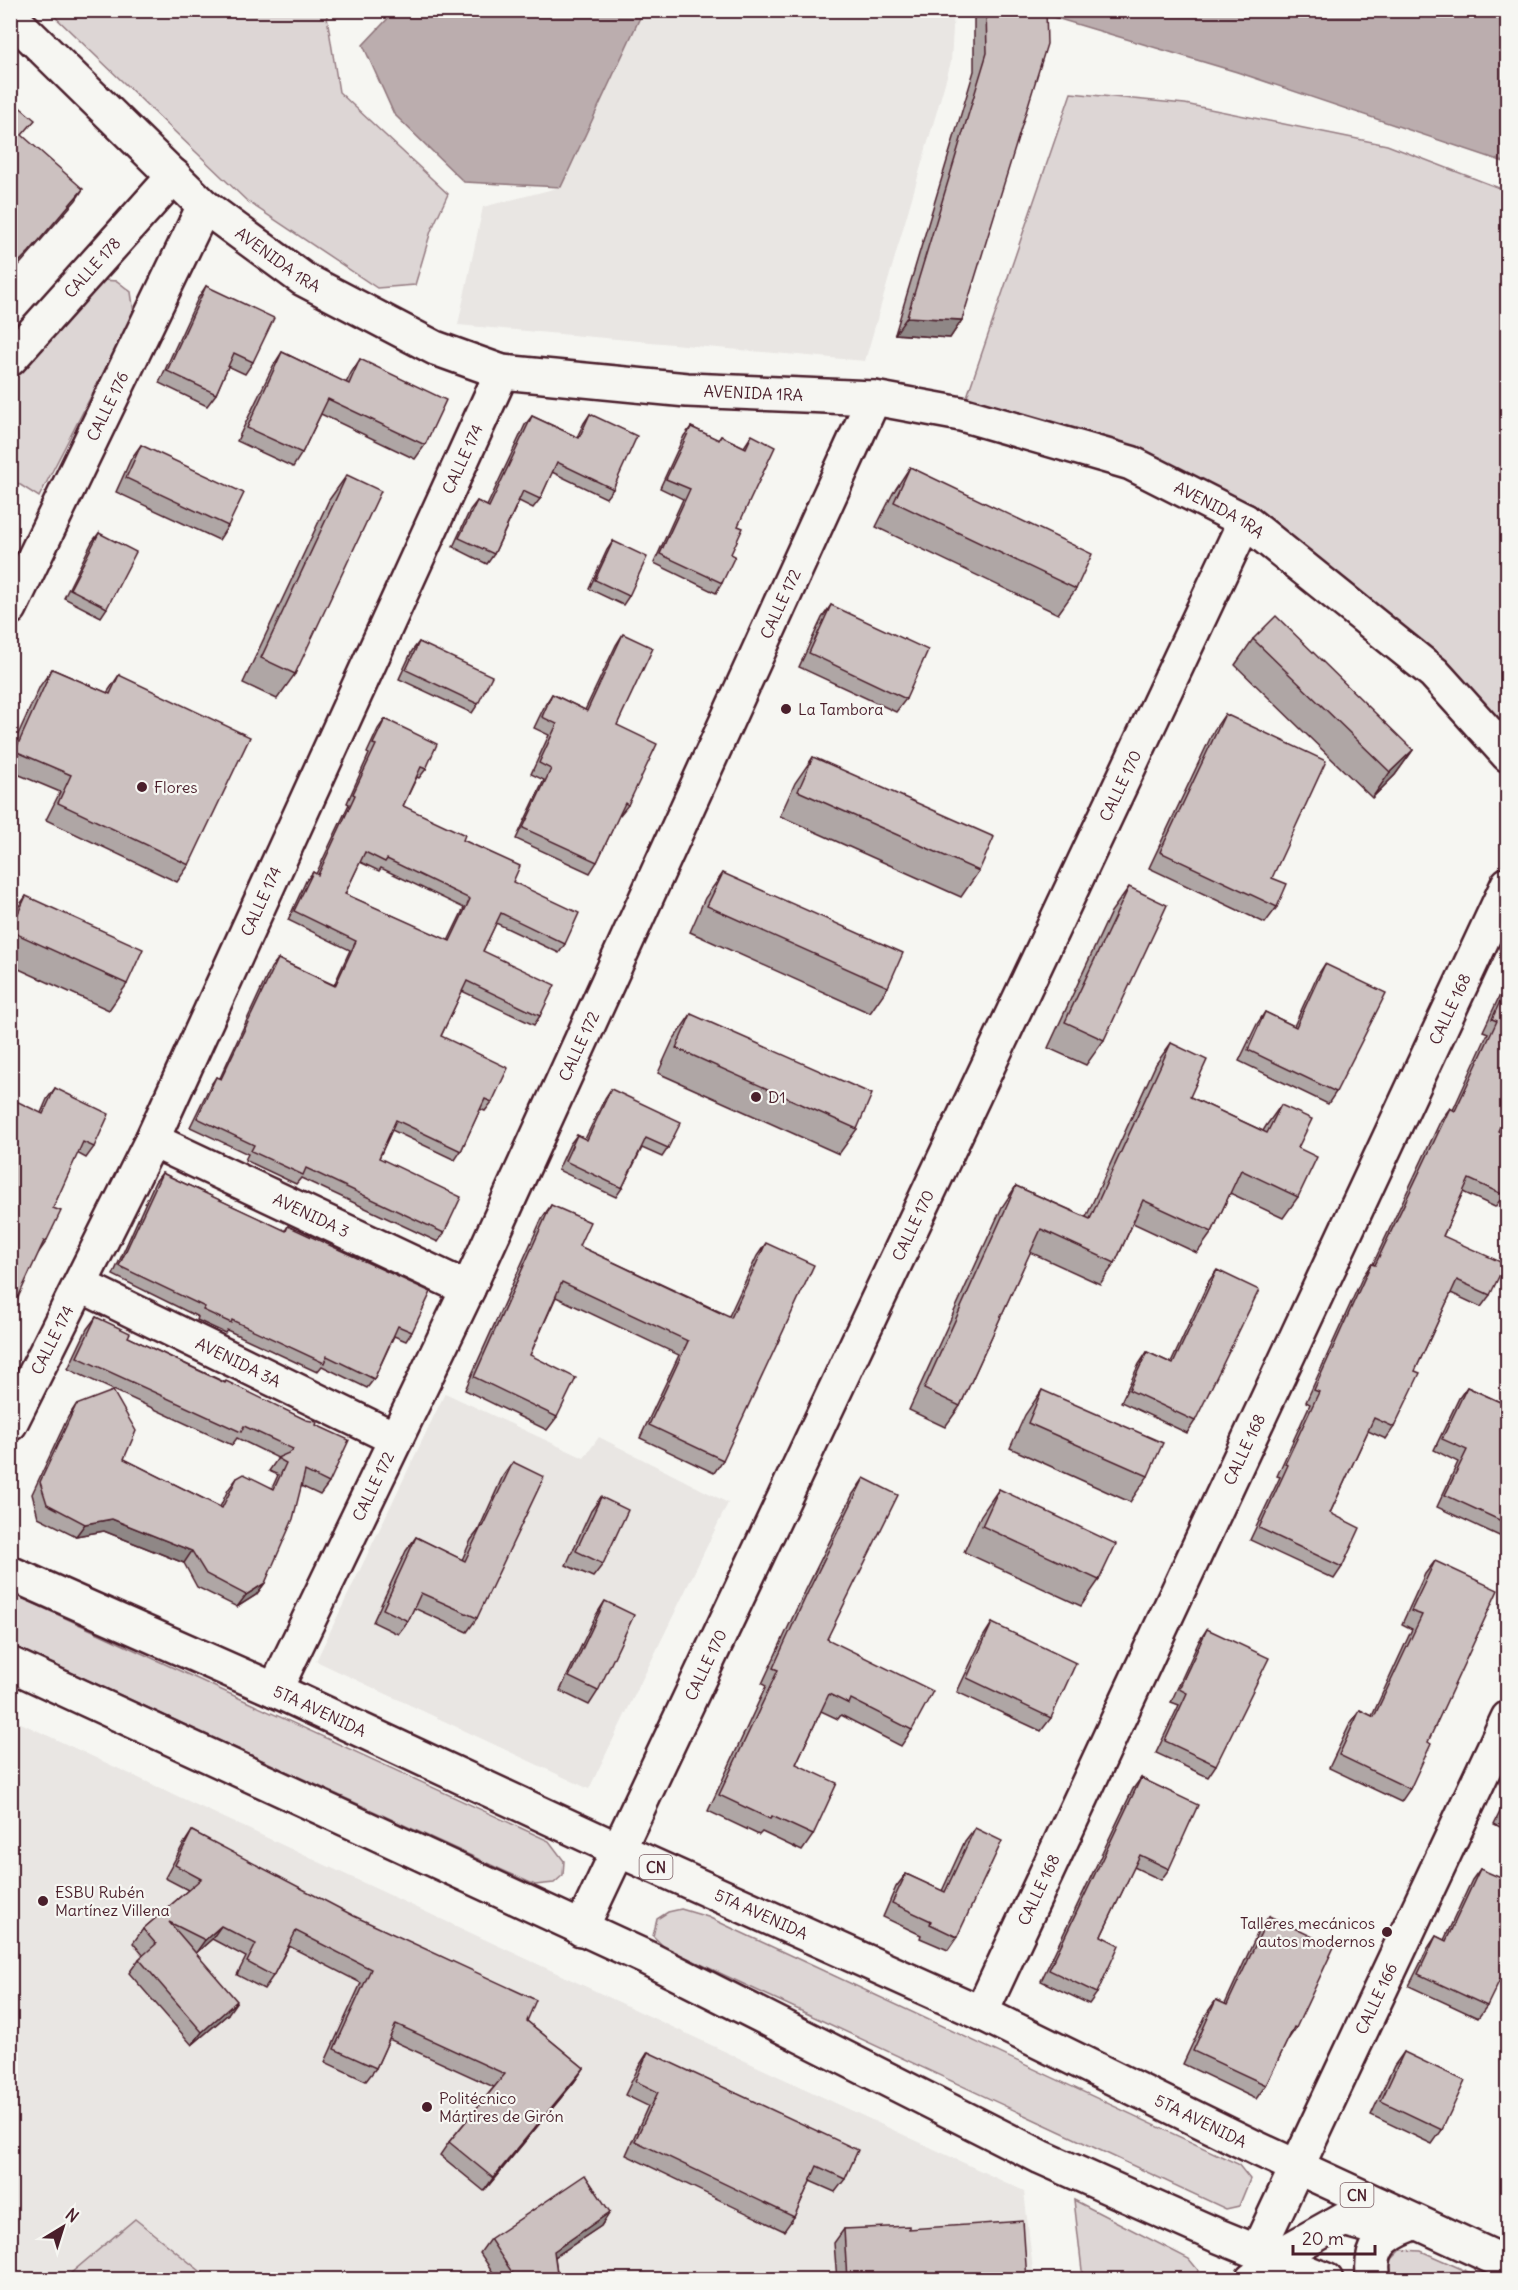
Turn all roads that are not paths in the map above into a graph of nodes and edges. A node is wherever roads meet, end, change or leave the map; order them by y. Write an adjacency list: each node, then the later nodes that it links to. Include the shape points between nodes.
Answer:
1 (10, 16): 2 (main road, AVENIDA 1RA)
2 (174, 176): 3 (main road, AVENIDA 1RA); 4 (main road, CALLE 178)
3 (204, 206): 5 (main road, AVENIDA 1RA, via 303,279 435,348); 8 (main road, CALLE 176)
4 (10, 359)
5 (502, 372): 6 (main road, AVENIDA 1RA, via 687,390); 11 (main road, CALLE 174)
6 (874, 398): 7 (main road, AVENIDA 1RA, via 961,414 1131,463); 13 (main road, CALLE 172)
7 (1245, 521): 9 (main road, AVENIDA 1RA, via 1434,674); 20 (main road, CALLE 170)
8 (10, 608)
9 (1508, 755)
10 (1508, 884): 22 (main road, CALLE 168)
11 (152, 1140): 12 (main road, CALLE 174); 13 (main road, AVENIDA 3)
12 (80, 1285): 14 (main road, CALLE 174); 15 (main road, AVENIDA 3A)
13 (468, 1289): 15 (main road, CALLE 172)
14 (10, 1424)
15 (396, 1439): 18 (main road, CALLE 172)
16 (10, 1573): 18 (main road, 5TA AVENIDA / CN)
17 (10, 1664): 21 (main road)
18 (275, 1690): 20 (main road, 5TA AVENIDA / CN)
19 (1508, 1718): 23 (main road, CALLE 166)
20 (619, 1850): 21 (main road, CALLE 170); 22 (main road, 5TA AVENIDA / CN)
21 (581, 1929): 26 (main road, via 647,1958)
22 (981, 2013): 23 (main road, 5TA AVENIDA / CN)
23 (1298, 2168): 24 (main road, 5TA AVENIDA / CN); 26 (main road, CALLE 166)
24 (1404, 2227): 25 (main road, 5TA AVENIDA / CN); 26 (main road, via 1344,2219); 28 (main road, via 1381,2241 1371,2265)
25 (1508, 2264)
26 (1258, 2268): 27 (main road)
27 (1326, 2280)
28 (1374, 2280)

